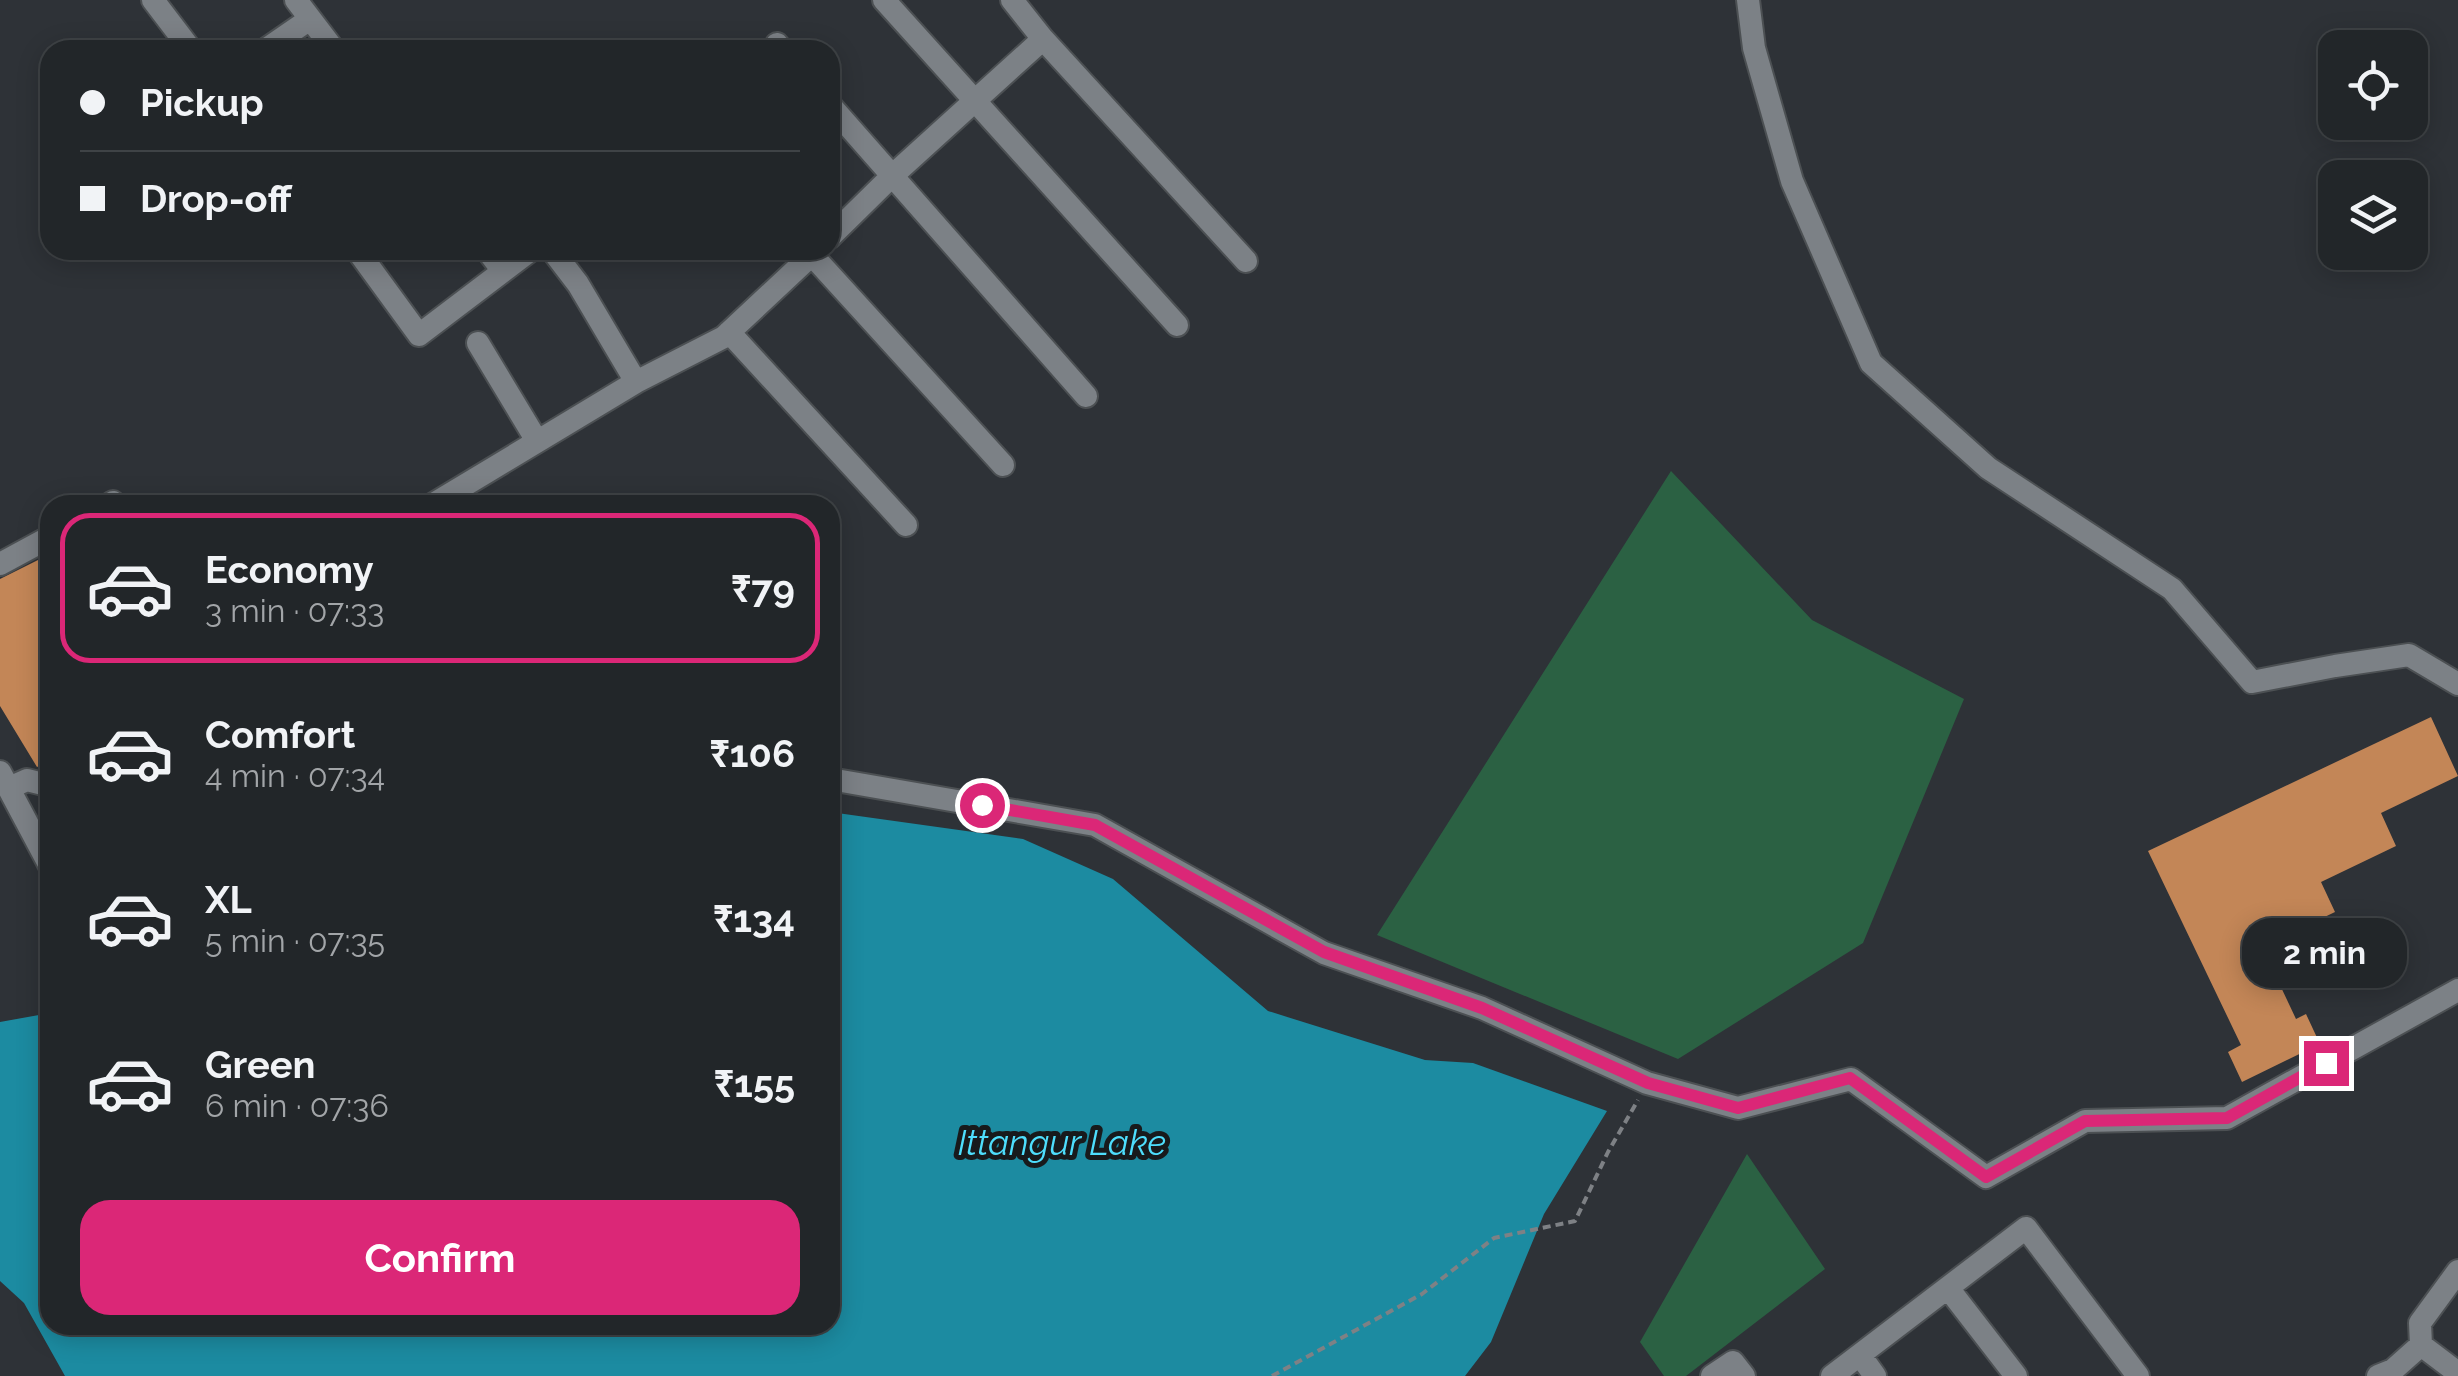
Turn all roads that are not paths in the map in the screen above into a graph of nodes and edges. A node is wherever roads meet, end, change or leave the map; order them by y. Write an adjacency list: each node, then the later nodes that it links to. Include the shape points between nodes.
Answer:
1 (153, 0): 7 (street)
2 (884, 0): 10 (street)
3 (1012, 0): 6 (street)
4 (1748, 0): 33 (street, via 1754,48 1792,181 1871,363 1988,468 2172,589 2252,682 2409,655)
5 (303, 9): 8 (street); 9 (street)
6 (1042, 39): 10 (street); 20 (street)
7 (183, 40)
8 (274, 40)
9 (326, 40)
10 (974, 100): 12 (street); 22 (street)
11 (840, 116): 12 (street)
12 (892, 176): 13 (street); 26 (street)
13 (840, 228)
14 (364, 260): 21 (street, via 419,335)
15 (495, 260): 21 (street)
16 (517, 260): 21 (street)
17 (560, 260): 25 (street)
18 (807, 260): 23 (street)
19 (821, 260): 28 (street)
20 (1246, 262)
21 (503, 271)
22 (1177, 325)
23 (730, 332): 25 (street); 30 (street)
24 (478, 343): 27 (street)
25 (636, 382): 27 (street)
26 (1086, 396)
27 (537, 442): 29 (street)
28 (1003, 465)
29 (449, 495)
30 (906, 526)
31 (40, 542): 32 (street)
32 (0, 564)
33 (2458, 684)
34 (4, 780): 36 (street); 37 (street)
35 (840, 782): 38 (street, via 1095,825 1324,952 1482,1008 1648,1083 1738,1108 1850,1078 1986,1177 2085,1121 2227,1118)
36 (40, 786)
37 (40, 847)
38 (2458, 990)
39 (2458, 1271): 41 (street, via 2420,1324)
40 (1948, 1288): 42 (street); 48 (street); 49 (street, via 2026,1228)
41 (2421, 1345): 43 (street); 50 (street)
42 (1860, 1355): 46 (street); 47 (street)
43 (2458, 1372)
44 (1712, 1376): 45 (street, via 1733,1362)
45 (1744, 1376)
46 (1832, 1376)
47 (1875, 1376)
48 (2016, 1376)
49 (2138, 1376)
50 (2378, 1376)

